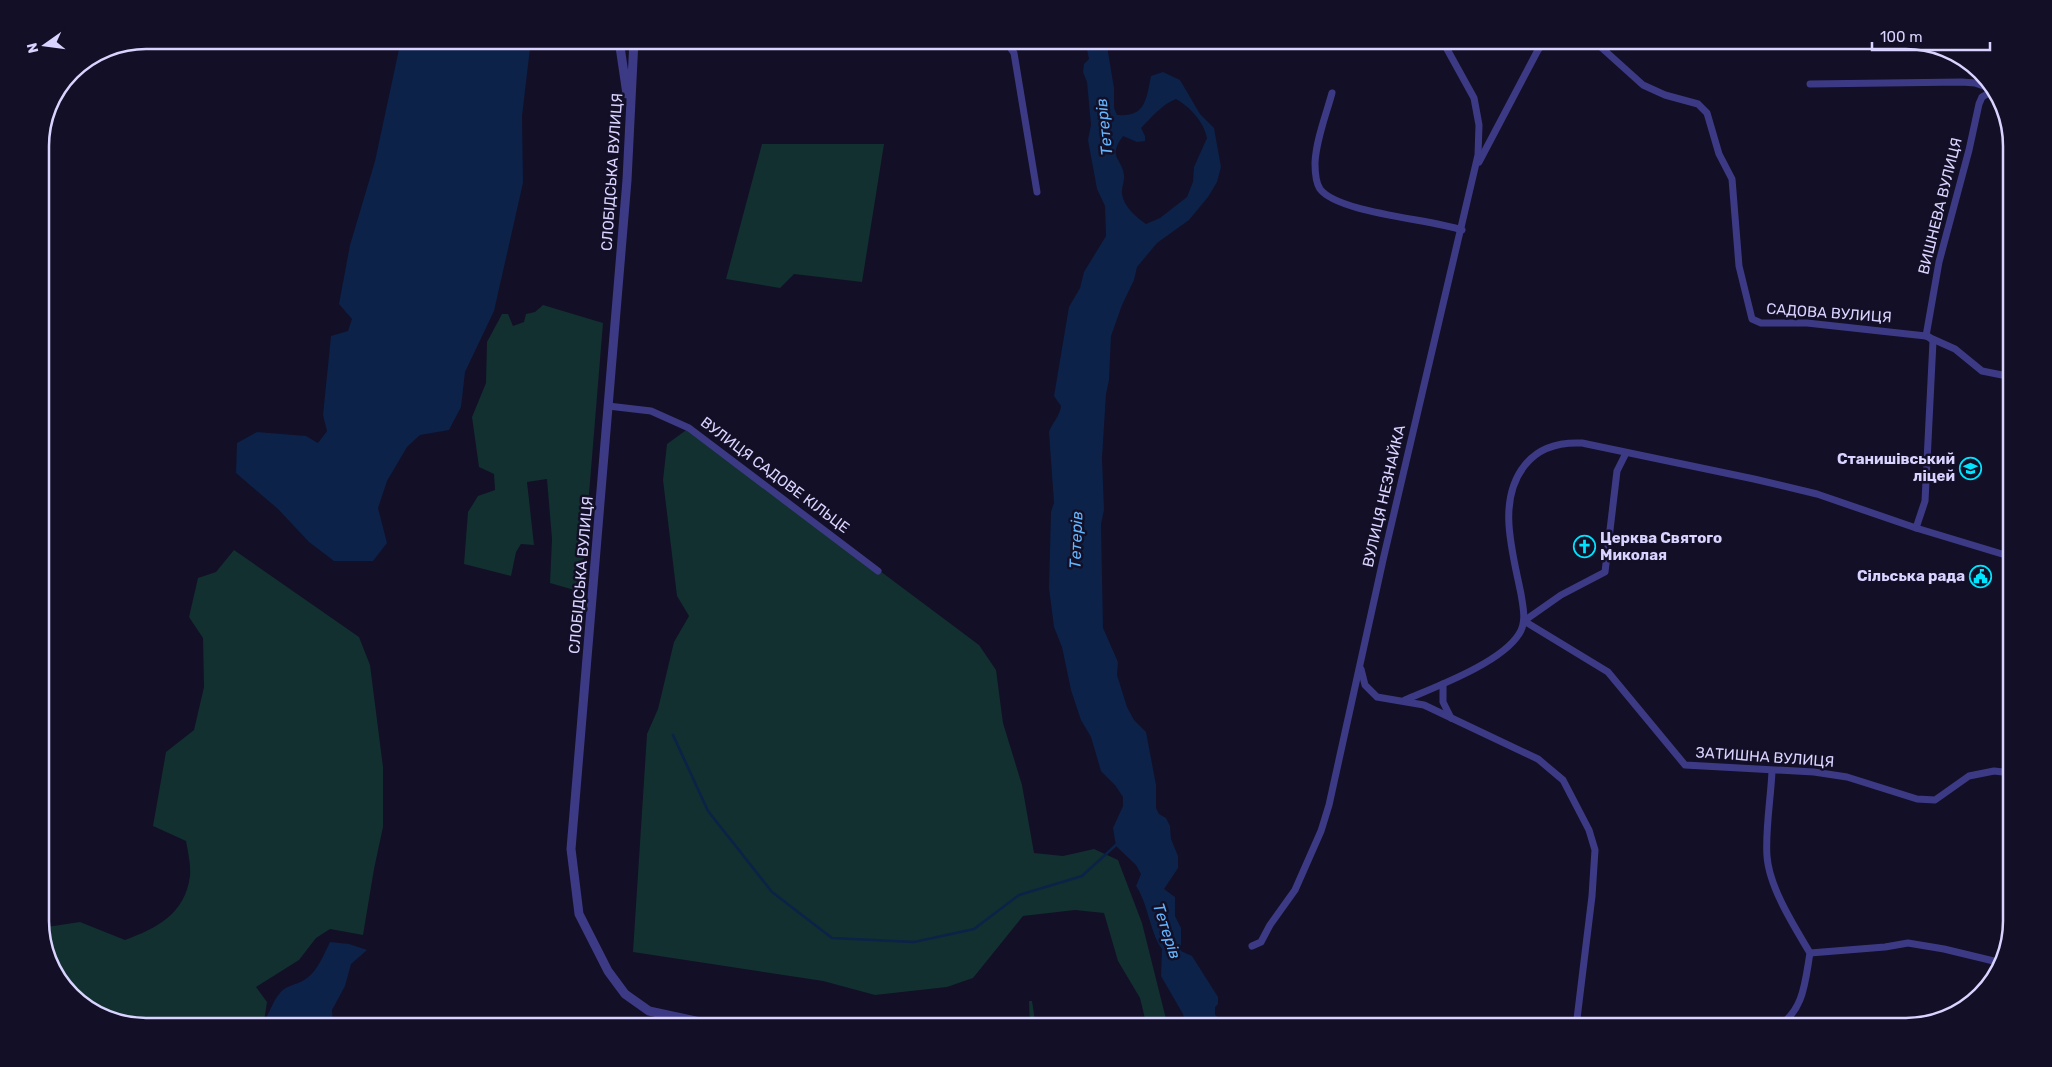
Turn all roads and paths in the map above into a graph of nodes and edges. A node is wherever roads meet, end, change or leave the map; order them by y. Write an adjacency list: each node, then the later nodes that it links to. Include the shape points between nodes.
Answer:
1 (620, 49): 11 (street)
2 (634, 49): 11 (street, СЛОБІДСЬКА ВУЛИЦЯ)
3 (1011, 49): 13 (street)
4 (1447, 49): 12 (street, ВУЛИЦЯ НЕЗНАЙКА, via 1474,98 1479,125)
5 (1539, 49): 12 (street)
6 (1602, 49): 15 (street, САДОВА ВУЛИЦЯ, via 1643,85 1698,104 1708,113 1719,154 1732,179 1738,259 1752,319 1761,323 1807,323)
7 (1810, 84): 8 (street, via 1962,82)
8 (1982, 85)
9 (1332, 92): 14 (street, via 1316,156 1320,189 1335,200 1353,206 1442,223)
10 (1988, 94): 15 (street, ВИШНЕВА ВУЛИЦЯ, via 1979,104 1939,262)
11 (629, 131): 17 (street, СЛОБІДСЬКА ВУЛИЦЯ)
12 (1475, 169): 14 (street, ВУЛИЦЯ НЕЗНАЙКА)
13 (1037, 192)
14 (1462, 230): 23 (street, ВУЛИЦЯ НЕЗНАЙКА)
15 (1926, 336): 16 (street, via 1955,349 1982,371); 19 (street, via 1933,340 1933,368 1925,501)
16 (2003, 375)
17 (608, 406): 21 (street, ВУЛИЦЯ САДОВЕ КІЛЬЦЕ, via 651,411 689,428); 32 (street, СЛОБІДСЬКА ВУЛИЦЯ, via 571,849 576,898 579,914 608,971 625,994 649,1011)
18 (1626, 453): 19 (street, via 1817,494); 22 (street, via 1617,471 1605,572 1561,595); 22 (street, via 1565,442 1540,451 1518,474 1509,509 1509,529)
19 (1916, 528): 20 (street)
20 (2003, 554)
21 (878, 571)
22 (1524, 621): 24 (street, via 1519,634 1508,647); 27 (street, ЗАТИШНА ВУЛИЦЯ, via 1608,672 1684,765)
23 (1361, 665): 25 (street, via 1362,678 1371,692 1385,699); 29 (street, ВУЛИЦЯ НЕЗНАЙКА, via 1321,831 1295,890 1261,942)
24 (1443, 684): 25 (street); 26 (street, via 1443,702)
25 (1404, 700): 26 (street)
26 (1451, 718): 33 (street, via 1538,759 1563,780 1589,830 1595,862)
27 (1772, 771): 28 (street, ЗАТИШНА ВУЛИЦЯ, via 1846,776 1917,799 1935,800 1969,776); 30 (street, via 1766,855 1770,874)
28 (2003, 772)
29 (1252, 946)
30 (1810, 953): 31 (street, via 1908,943); 34 (street, via 1798,1008)
31 (1994, 961)
32 (682, 1018)
33 (1577, 1018)
34 (1789, 1018)

